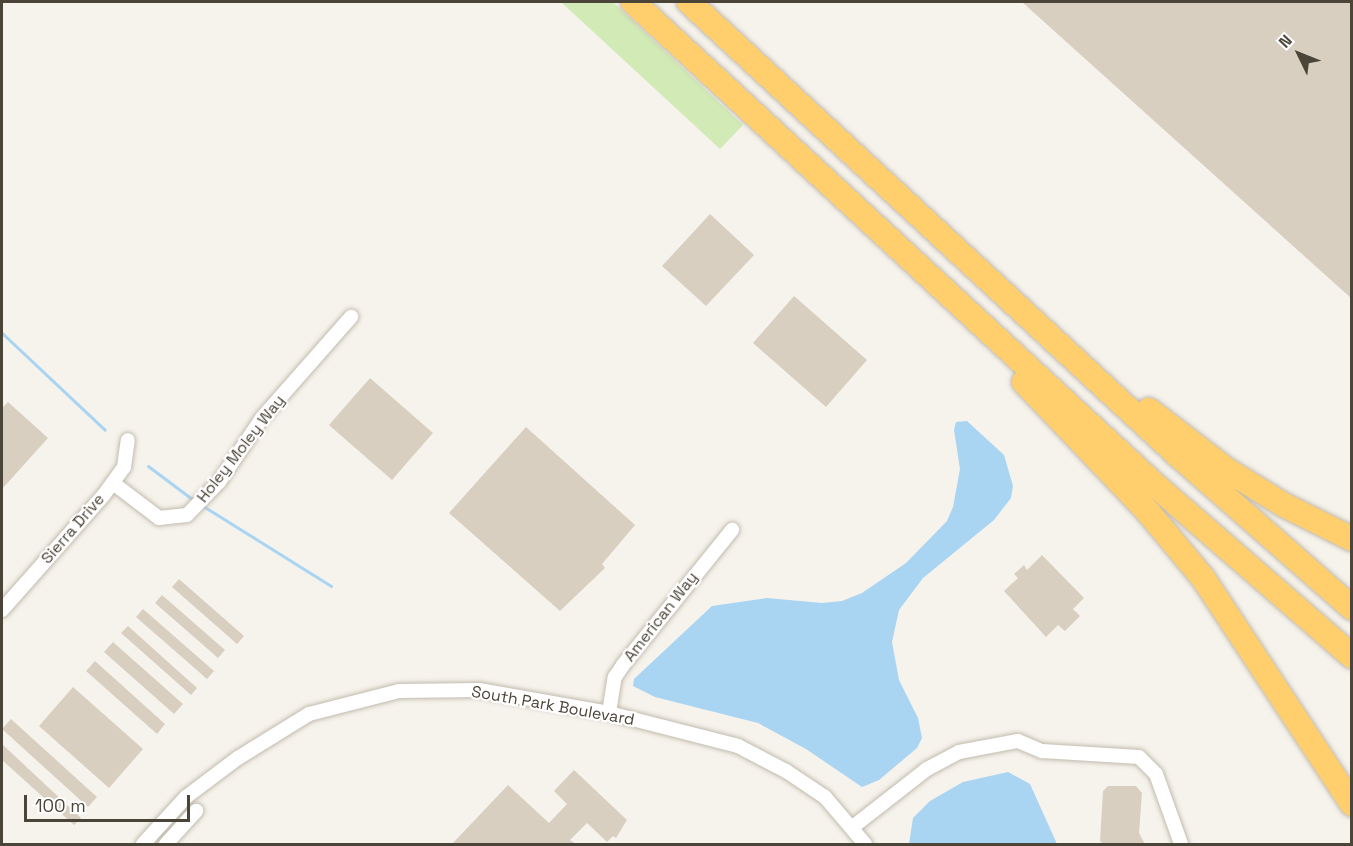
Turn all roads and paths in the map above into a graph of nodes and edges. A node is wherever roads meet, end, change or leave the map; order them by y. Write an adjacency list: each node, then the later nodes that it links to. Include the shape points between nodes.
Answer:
1 (633, 2): 3 (highway)
2 (689, 2): 4 (highway)
3 (956, 303): 12 (highway, via 1239,561); 14 (highway, via 1053,416 1149,513 1203,578)
4 (1020, 309): 9 (highway, via 1227,470 1284,505); 10 (highway)
5 (351, 317): 7 (street, Holey Moley Way, via 262,418 219,482 187,515 159,518)
6 (128, 440): 7 (street, Sierra Drive, via 124,467)
7 (113, 483): 11 (street, Sierra Drive)
8 (732, 530): 13 (street, American Way, via 623,665 615,677)
9 (1352, 539)
10 (1352, 608)
11 (2, 610)
12 (1352, 656)
13 (609, 713): 16 (street, South Park Boulevard, via 738,746 825,797); 17 (street, South Park Boulevard, via 478,690 399,691 309,714 238,758 186,797)
14 (1352, 804)
15 (196, 811): 18 (street)
16 (854, 826): 19 (street, South Park Boulevard); 20 (street, via 889,795 959,752 1018,741 1042,751 1139,757 1156,774)
17 (143, 844)
18 (166, 844)
19 (865, 844)
20 (1181, 844)

